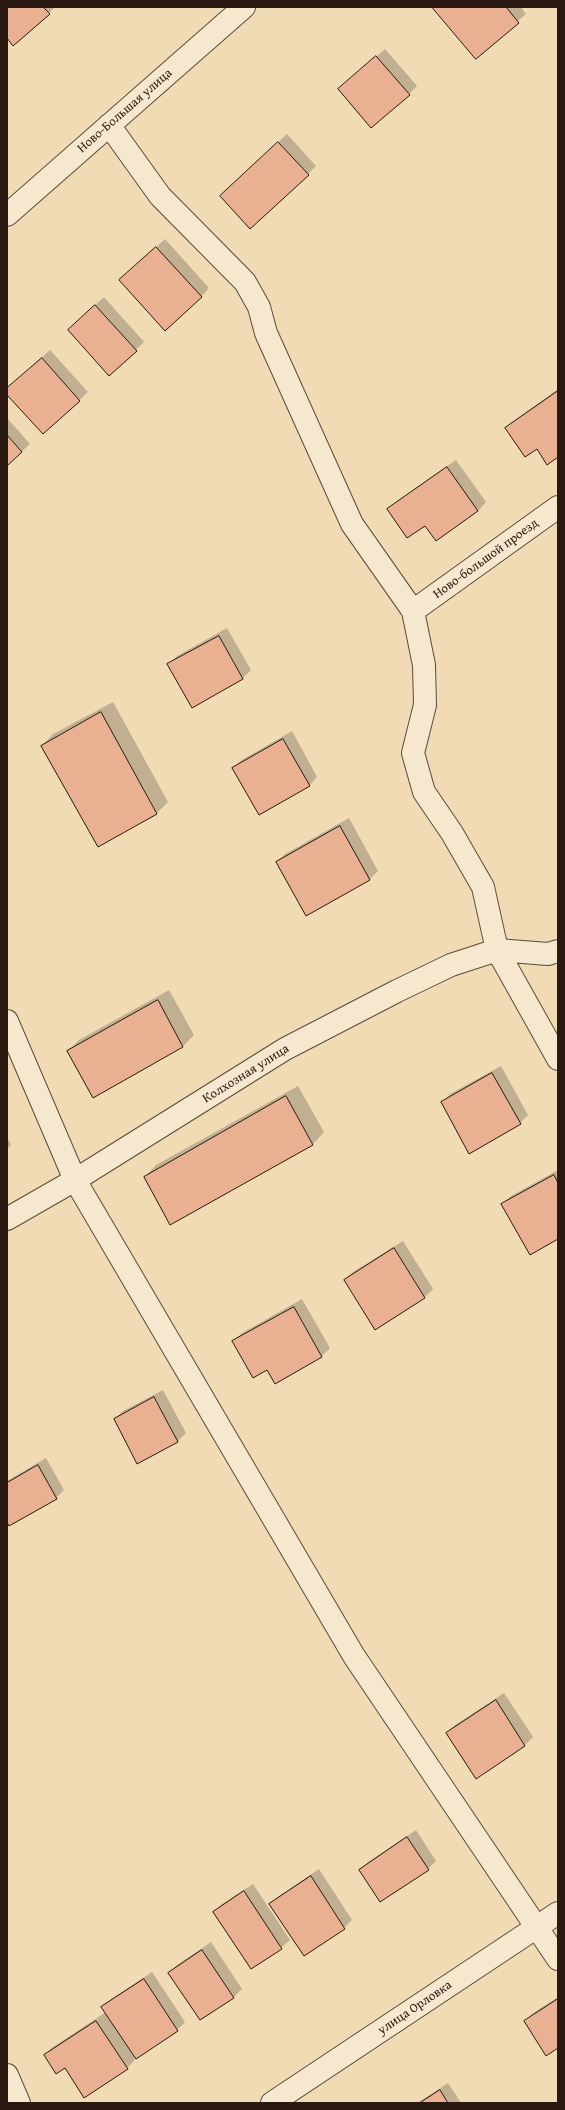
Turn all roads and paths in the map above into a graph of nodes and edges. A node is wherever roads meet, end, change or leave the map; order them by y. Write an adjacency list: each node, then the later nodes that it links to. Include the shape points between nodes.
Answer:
1 (244, 7): 2 (street, Ново-Большая улица)
2 (110, 125): 3 (street, Ново-Большая улица); 5 (street, via 160,196 245,282 259,307 266,333 352,524)
3 (7, 215)
4 (558, 507): 5 (street, Ново-большой проезд)
5 (413, 611): 6 (street, via 424,665 425,705 413,753 424,792 452,833 483,887)
6 (497, 950): 7 (street, via 548,954); 9 (street); 10 (street, Колхозная улица, via 451,965 286,1049)
7 (558, 951)
8 (7, 1021): 10 (street)
9 (558, 1058)
10 (75, 1180): 11 (street, Колхозная улица); 13 (street, via 354,1656)
11 (7, 1219)
12 (558, 1913): 13 (street, улица Орловка)
13 (536, 1928): 14 (street); 17 (street, улица Орловка)
14 (558, 1959)
15 (7, 2075): 16 (street)
16 (19, 2103)
17 (272, 2103)

